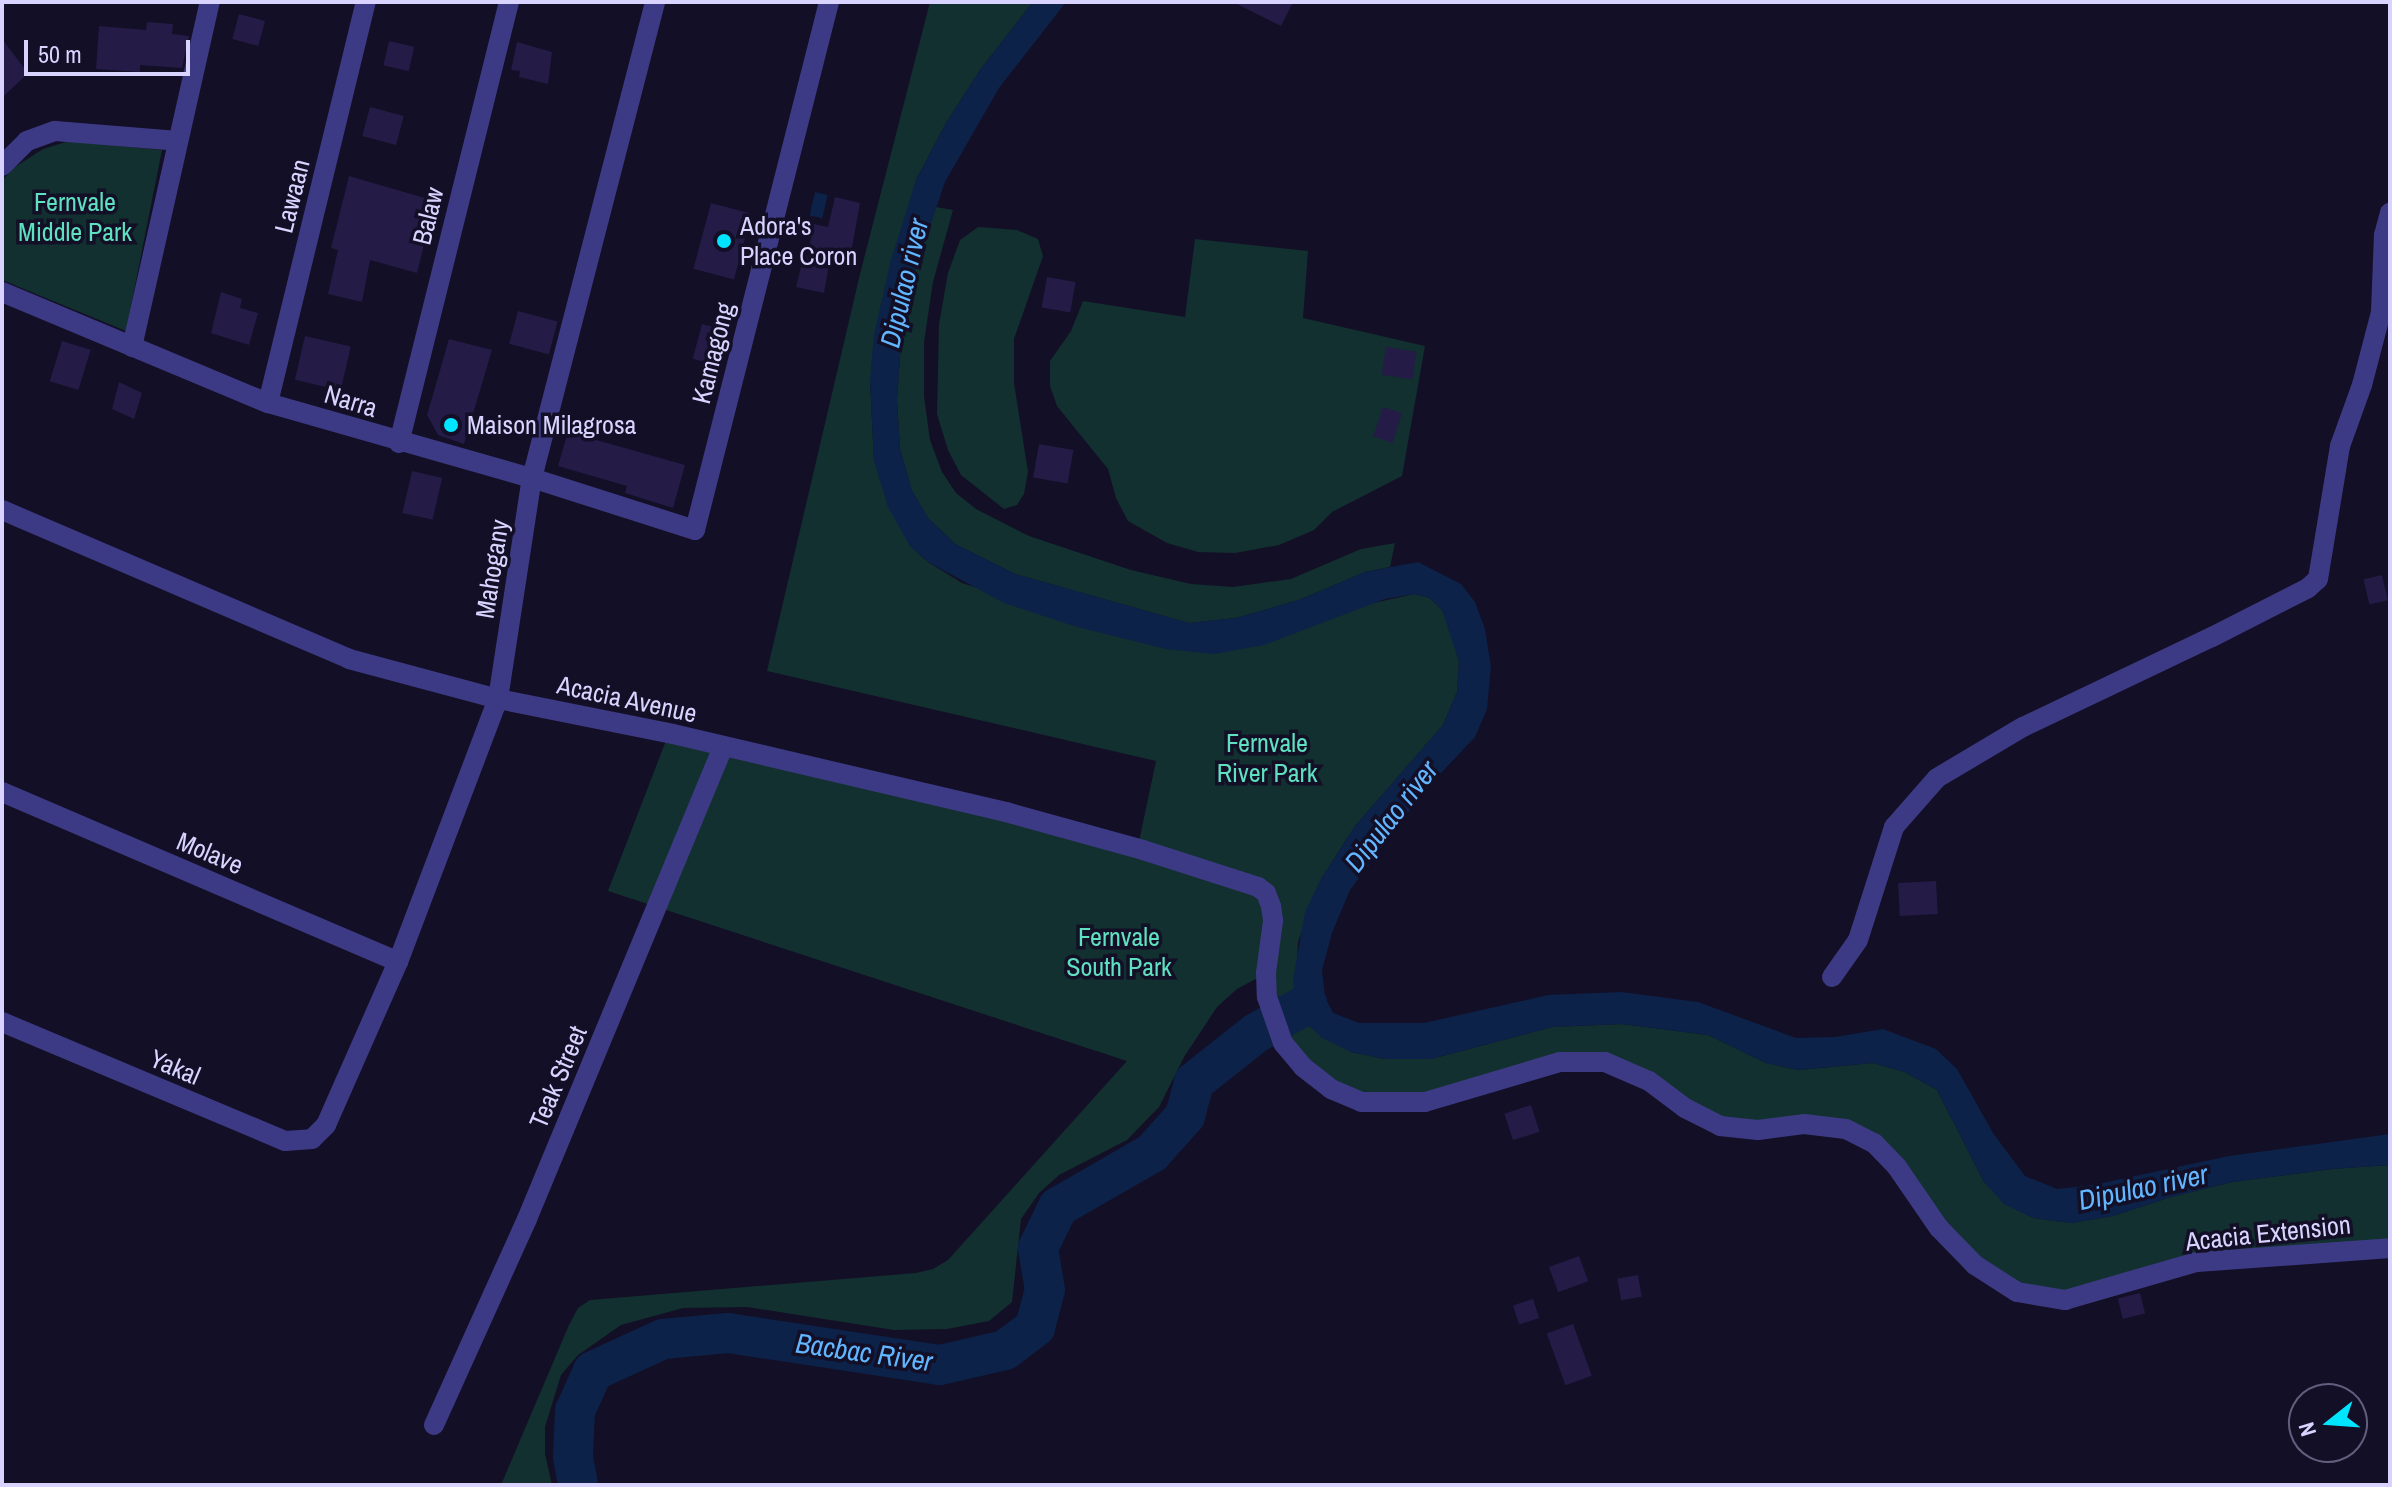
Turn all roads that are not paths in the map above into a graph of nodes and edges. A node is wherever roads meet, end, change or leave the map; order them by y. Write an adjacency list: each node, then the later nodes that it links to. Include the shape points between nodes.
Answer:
1 (210, 2): 6 (street)
2 (366, 2): 11 (street, Lawaan)
3 (509, 2): 12 (street, Balaw)
4 (655, 2): 13 (street, Mahogany)
5 (829, 2): 15 (street, Kamagong)
6 (178, 141): 7 (street, via 55,131 27,141); 10 (street)
7 (2, 166)
8 (2390, 213): 21 (street, via 2381,312 2340,446 2318,579 2212,637 2023,727 1937,778 1894,827 1858,940)
9 (2, 292): 10 (street, Narra)
10 (132, 347): 11 (street, Narra)
11 (268, 403): 12 (street, Narra)
12 (399, 443): 13 (street, Narra)
13 (532, 478): 15 (street, Narra); 16 (street, Mahogany)
14 (2, 510): 16 (street, Acacia Avenue, via 349,659)
15 (695, 530)
16 (498, 699): 17 (street, Acacia Avenue); 20 (street, Mahogany)
17 (723, 747): 19 (street, Acacia Avenue, via 1006,812); 25 (street, Teak Street, via 527,1219)
18 (2, 792): 20 (street, Molave)
19 (1258, 887): 24 (street, Acacia Extension, via 1271,906 1267,997 1283,1043 1331,1089 1361,1102 1425,1102 1560,1062 1605,1062 1649,1081 1720,1126 1846,1129 1874,1143 1897,1167 1939,1228 1975,1265 2017,1292 2065,1300 2197,1262)
20 (398, 962): 23 (street, Mahogany)
21 (1832, 977)
22 (2, 1022): 23 (street, Yakal, via 285,1141 312,1139)
23 (326, 1125)
24 (2390, 1248)
25 (434, 1425)

